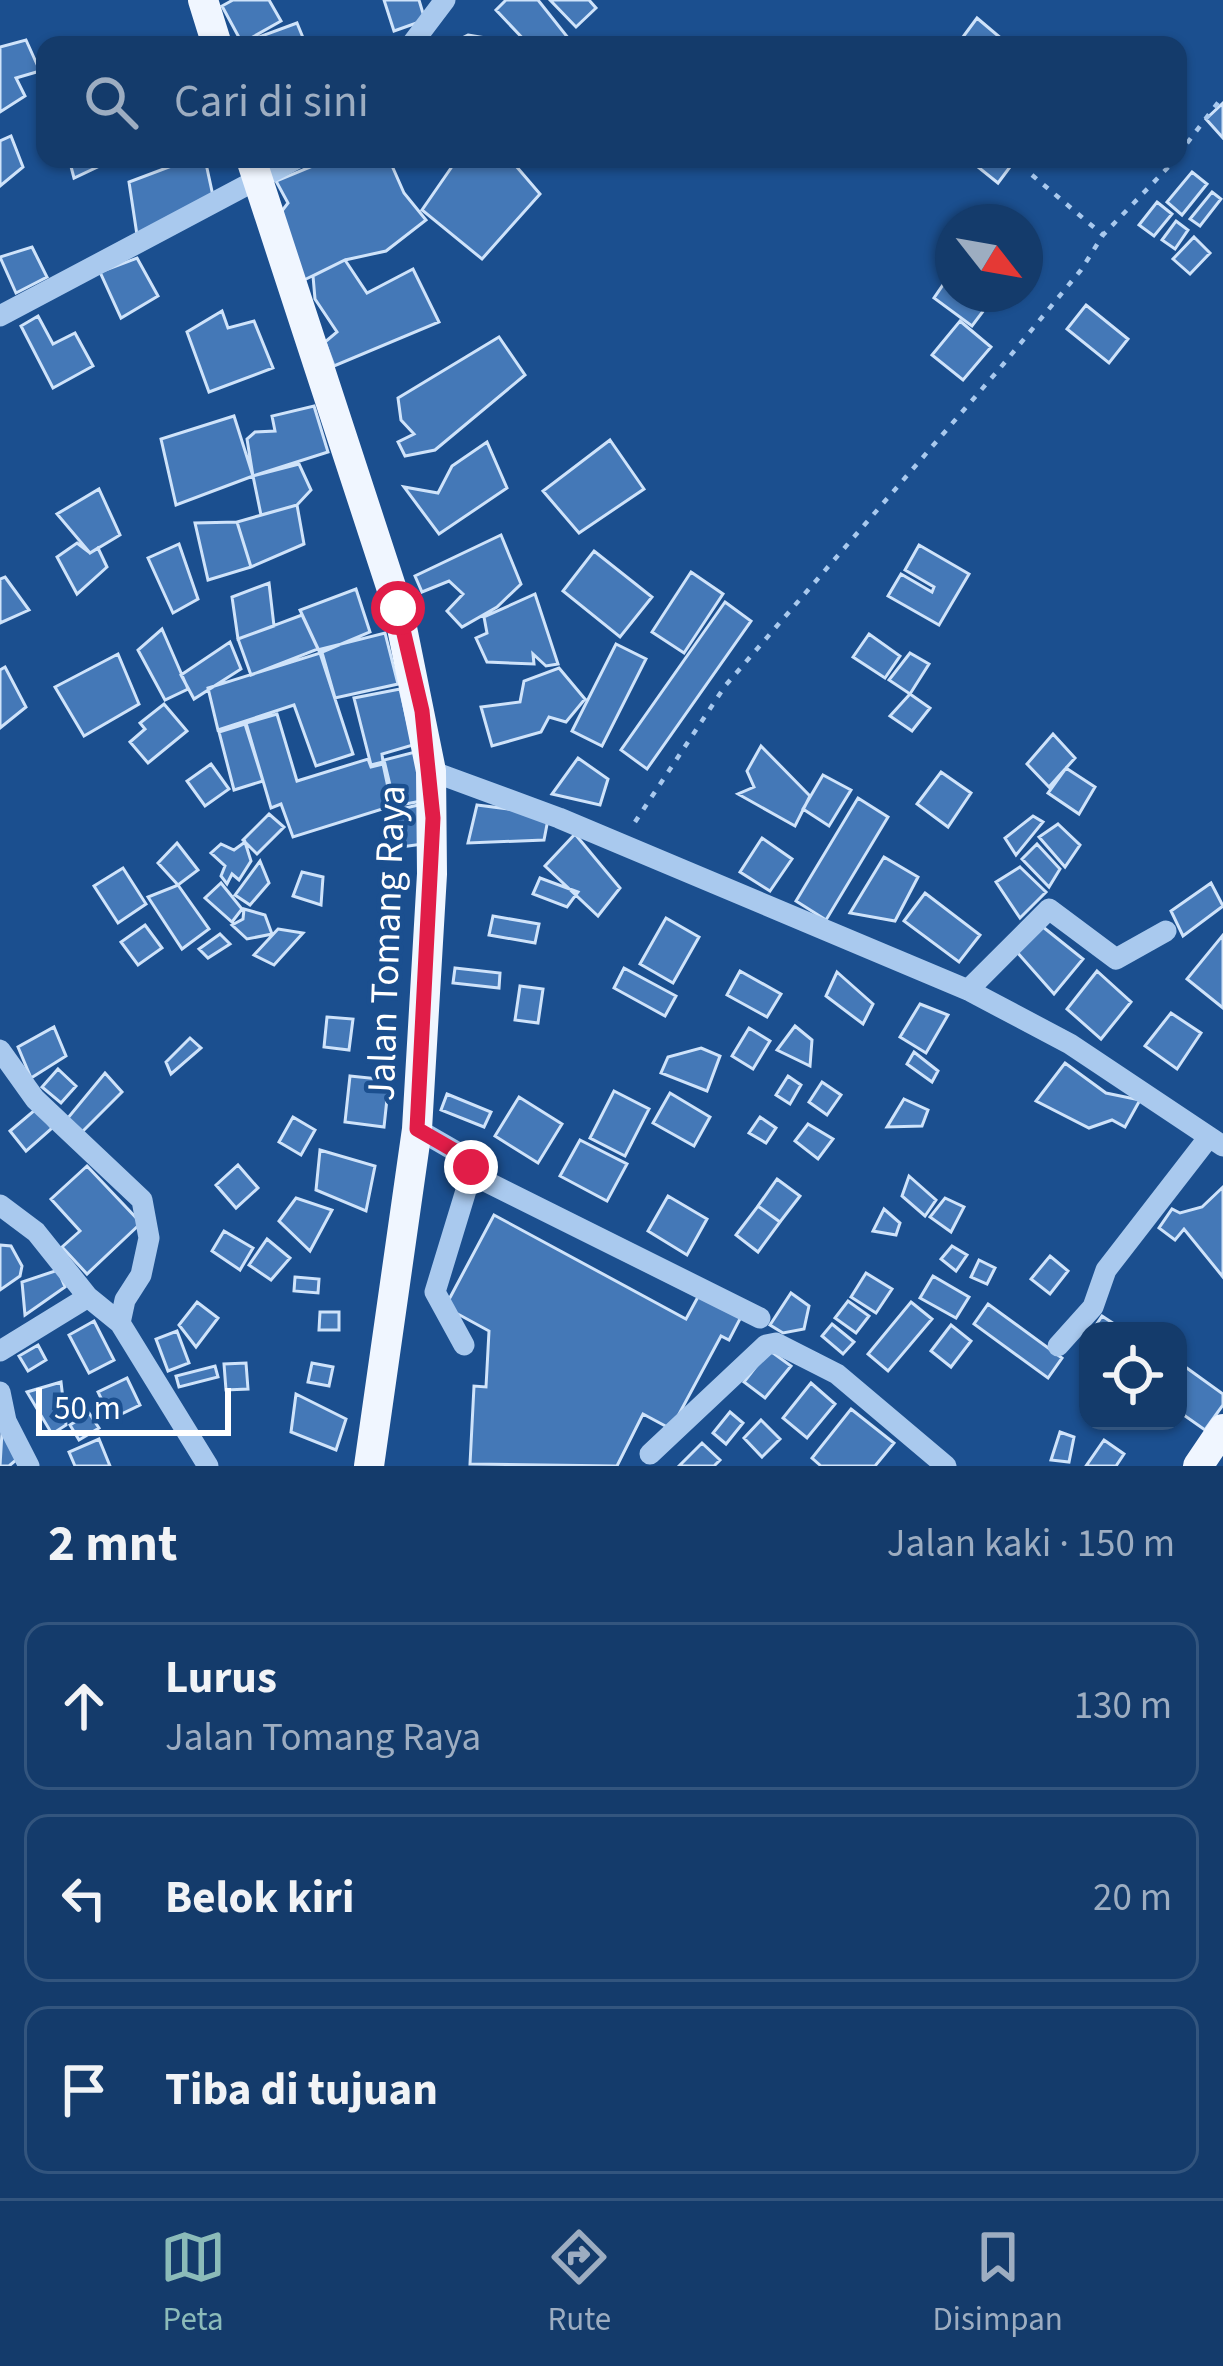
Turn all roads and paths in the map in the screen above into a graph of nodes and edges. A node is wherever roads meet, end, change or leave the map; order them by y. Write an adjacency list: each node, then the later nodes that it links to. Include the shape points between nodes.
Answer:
1 (203, 0): 3 (main road)
2 (446, 0): 4 (street)
3 (214, 36)
4 (418, 36)
5 (1223, 95): 6 (path)
6 (1187, 144)
7 (1167, 168): 10 (path)
8 (255, 170): 11 (street); 12 (main road, Jalan Tomang Raya, via 398,608)
9 (1032, 175): 10 (path)
10 (1103, 235): 13 (path, via 1082,271 725,686)
11 (0, 316)
12 (431, 771): 13 (street); 17 (main road, Jalan Tomang Raya)
13 (620, 845): 15 (street)
14 (1166, 932): 15 (street, via 1116,959 1048,909)
15 (968, 990): 18 (street, via 1070,1044)
16 (0, 1050): 23 (street, via 35,1099 142,1200 149,1238)
17 (416, 1133): 19 (street); 32 (main road, Jalan Tomang Raya)
18 (1216, 1141): 25 (street, via 1106,1270 1093,1307)
19 (471, 1170): 22 (street); 24 (street, via 435,1292)
20 (0, 1205): 21 (street, via 36,1232)
21 (88, 1297): 23 (street); 26 (street)
22 (760, 1318)
23 (120, 1323): 31 (street)
24 (464, 1345)
25 (1058, 1346)
26 (0, 1351)
27 (0, 1392): 30 (street)
28 (1223, 1429): 34 (main road)
29 (650, 1454): 33 (street, via 776,1342 837,1374)
30 (29, 1466)
31 (208, 1466)
32 (368, 1466)
33 (946, 1466)
34 (1198, 1466)

